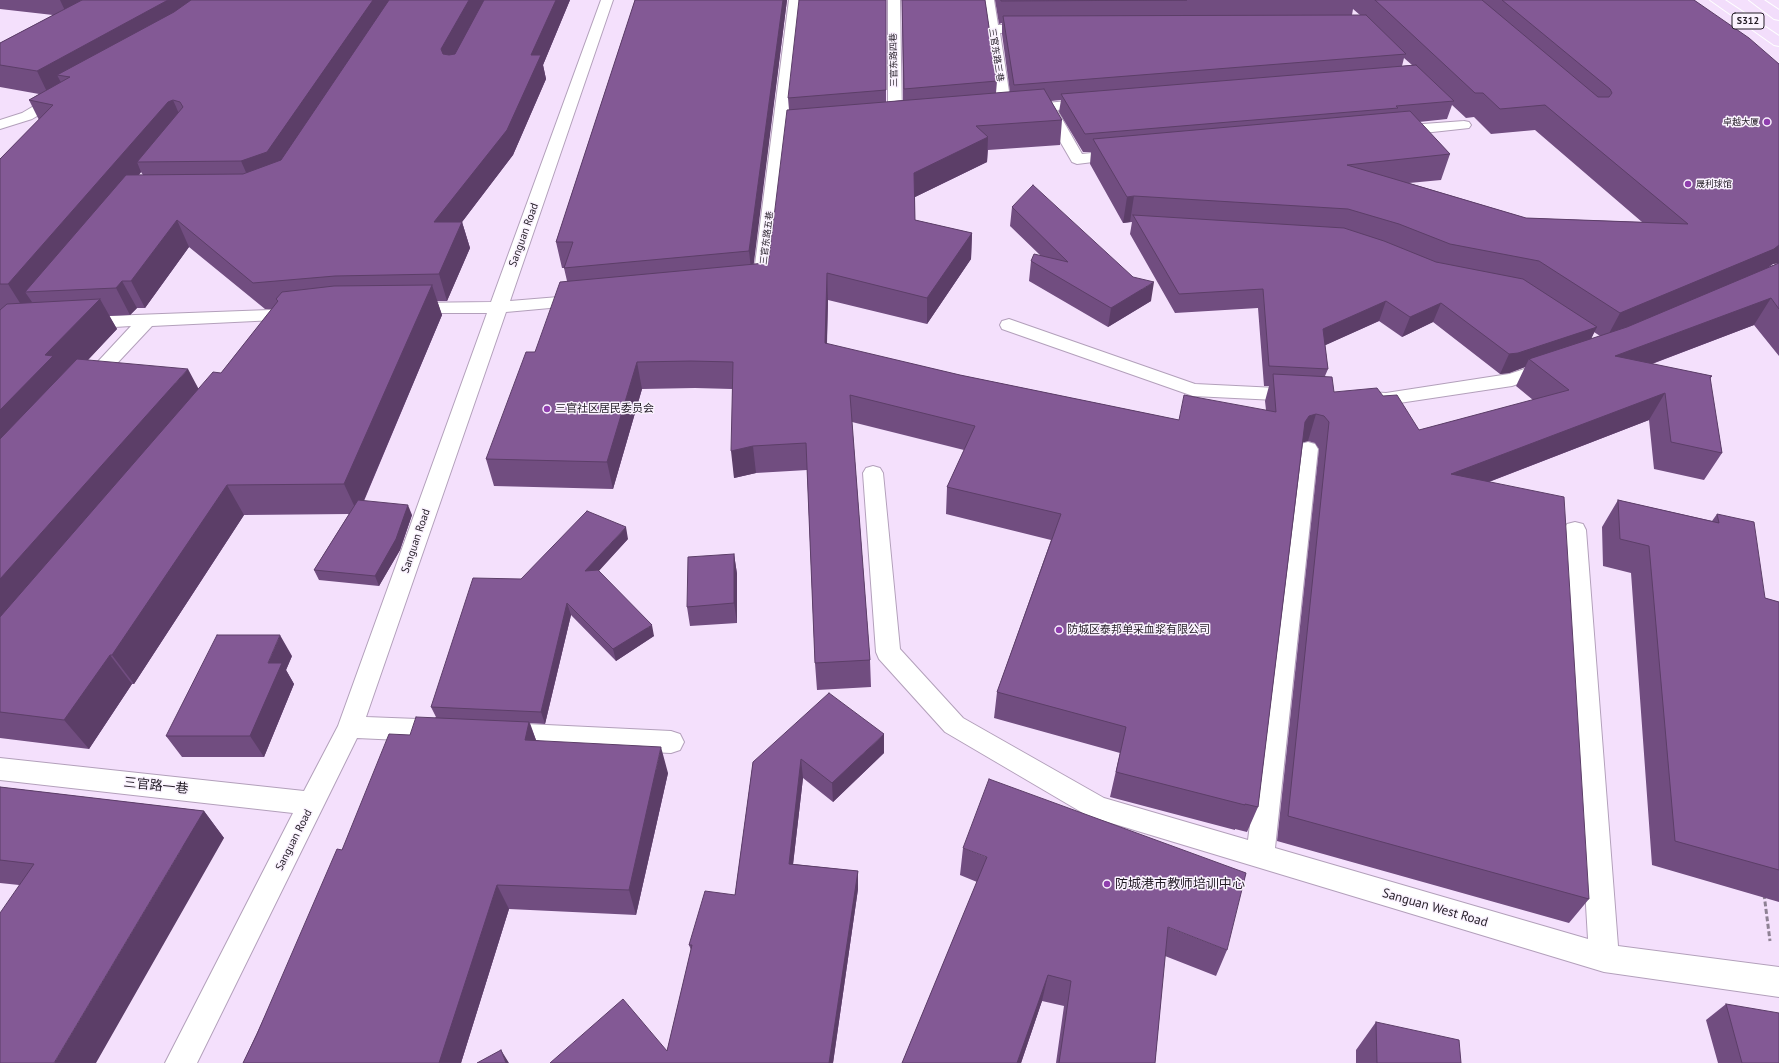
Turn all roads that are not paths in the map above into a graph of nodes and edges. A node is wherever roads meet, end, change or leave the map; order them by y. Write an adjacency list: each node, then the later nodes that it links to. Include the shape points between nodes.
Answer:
1 (607, 0): 25 (street, Sanguan Road)
2 (795, 0): 23 (street, 三官东路五巷, via 788,129 761,284)
3 (894, 0): 18 (street, 三官东路四巷)
4 (988, 0): 8 (street, 三官东路三巷)
5 (1716, 0): 10 (main road, S312)
6 (1755, 0): 7 (main road, S312)
7 (1779, 16)
8 (992, 29): 9 (street); 14 (street, 三官东路三巷)
9 (1048, 29)
10 (1779, 42)
11 (75, 89): 20 (street, via 27,116)
12 (1104, 102): 13 (street)
13 (1048, 107): 14 (street); 22 (street, via 1077,159)
14 (1004, 111): 15 (street)
15 (989, 112)
16 (1453, 115): 21 (street, via 1464,125)
17 (911, 118): 18 (street)
18 (895, 120): 19 (street)
19 (880, 121)
20 (0, 125)
21 (1385, 132)
22 (1132, 154)
23 (738, 286)
24 (599, 299): 25 (street)
25 (498, 307): 26 (street); 40 (street, Sanguan Road)
26 (391, 309)
27 (309, 313): 28 (street)
28 (288, 315): 29 (street); 32 (street)
29 (146, 321): 30 (street); 34 (street)
30 (62, 324)
31 (1009, 325): 35 (street, via 1193,390)
32 (272, 333)
33 (1569, 360): 36 (street, via 1512,380 1386,399)
34 (76, 396)
35 (1316, 396)
36 (1355, 398)
37 (1308, 449): 44 (street)
38 (873, 473): 44 (street, Sanguan West Road, via 888,652 954,725 1097,808)
39 (1575, 530): 45 (street)
40 (350, 727): 41 (street); 43 (street, Sanguan Road)
41 (671, 742)
42 (0, 769): 43 (street, 三官路一巷)
43 (312, 803): 47 (street, Sanguan Road)
44 (1260, 857): 45 (street, Sanguan West Road)
45 (1604, 958): 46 (street, Sanguan West Road)
46 (1779, 982)
47 (181, 1063)

